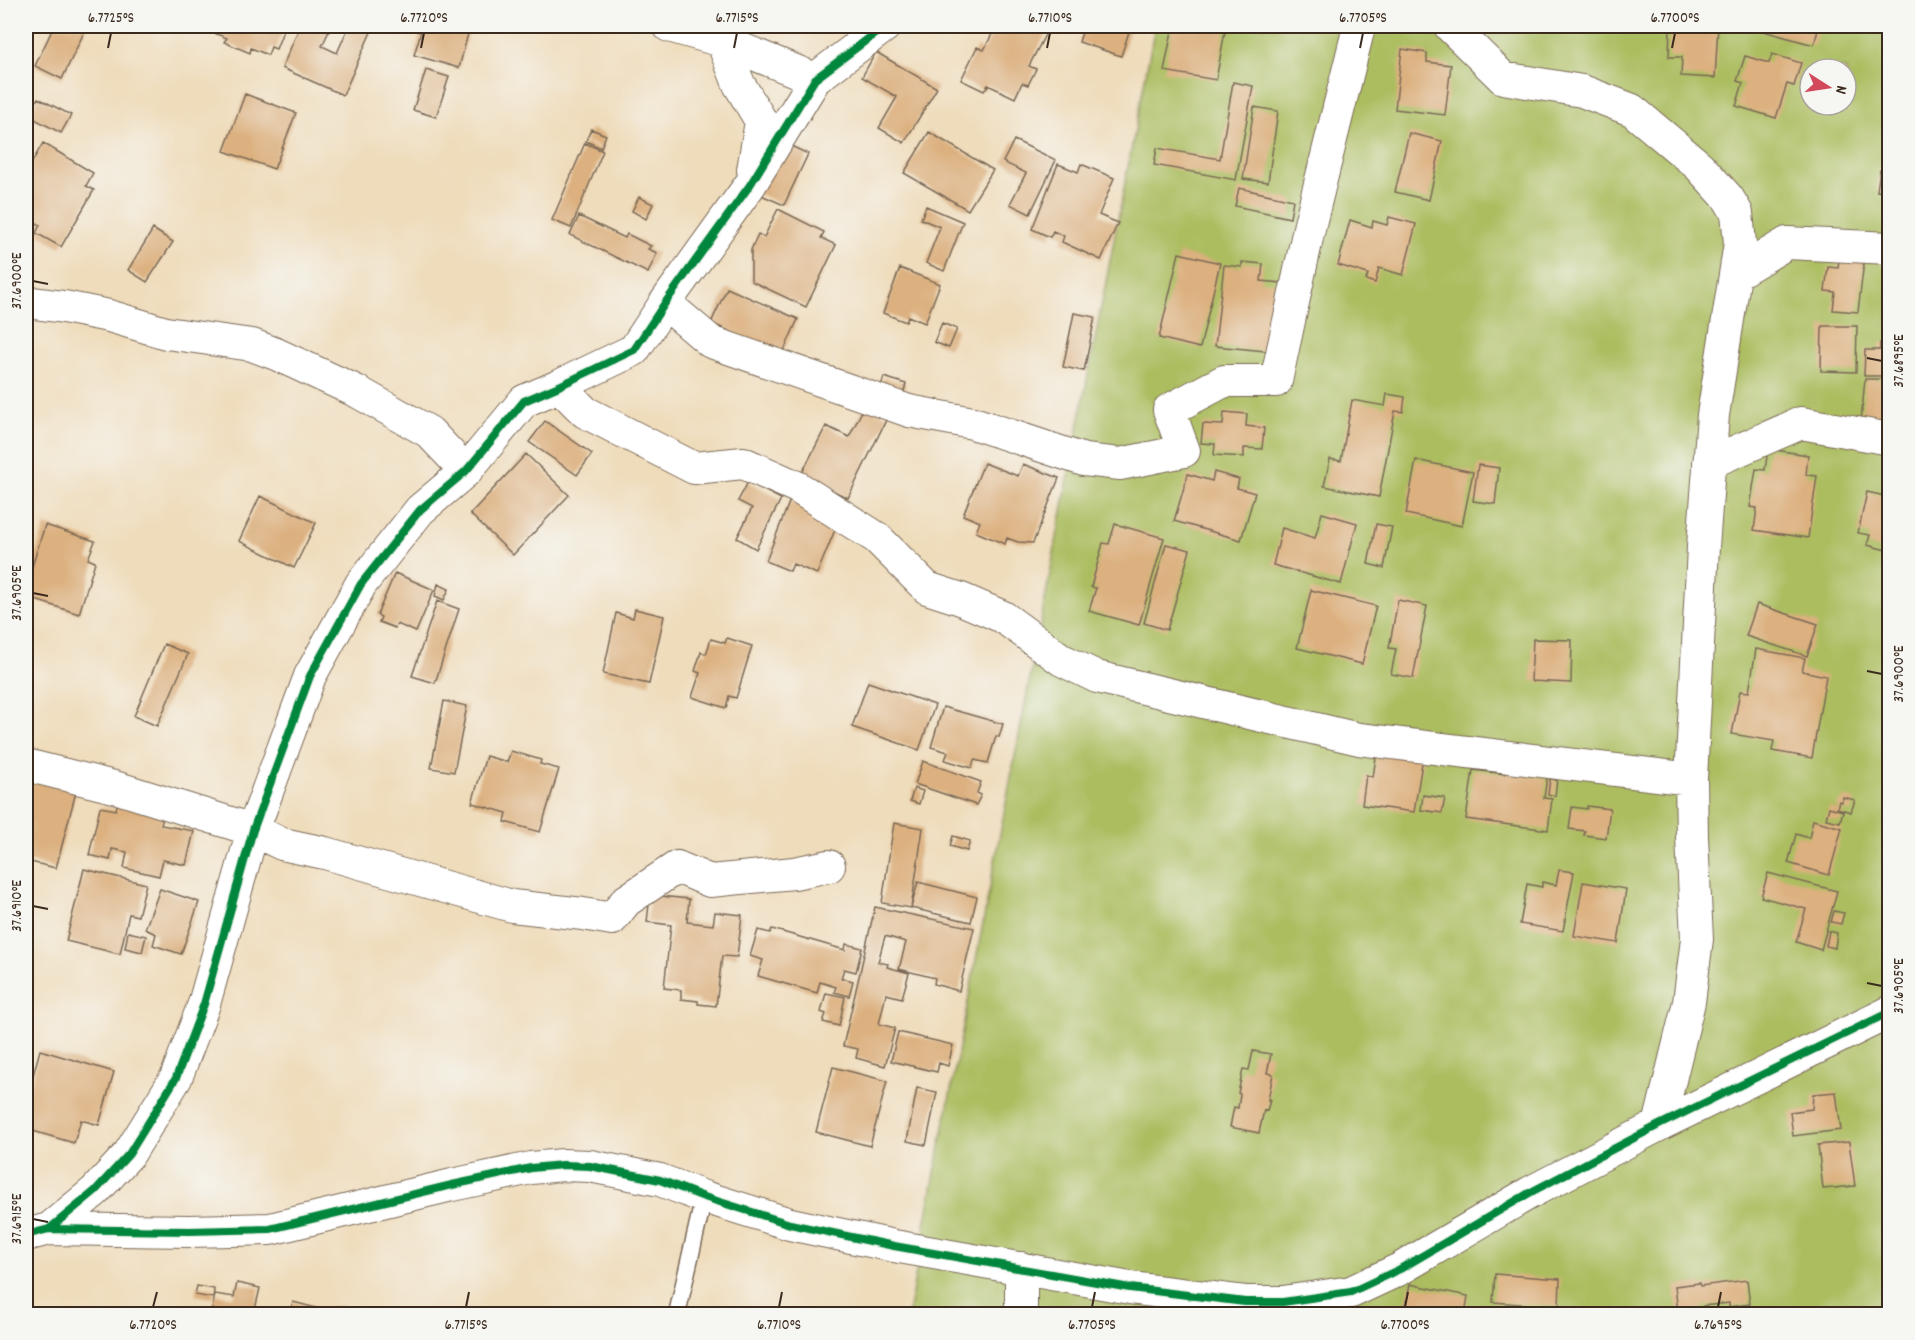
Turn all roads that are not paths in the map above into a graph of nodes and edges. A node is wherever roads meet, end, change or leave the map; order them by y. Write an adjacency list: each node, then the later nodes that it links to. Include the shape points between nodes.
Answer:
1 (669, 26): 5 (street)
2 (885, 26): 6 (street)
3 (1359, 26): 13 (street, via 1276,381 1224,381 1169,410 1184,451 1120,464 1084,460 973,423 909,411 711,342)
4 (1450, 26): 8 (street, via 1503,78 1582,91 1632,110 1699,166)
5 (722, 41): 6 (street); 7 (street, via 739,84 761,121)
6 (815, 79): 7 (street)
7 (750, 185): 13 (street)
8 (1737, 213): 9 (street); 11 (street)
9 (1787, 243): 10 (street); 11 (street)
10 (1890, 248)
11 (1737, 273): 16 (street, via 1719,368)
12 (26, 302): 17 (street, via 110,316 166,333 252,345 276,354 358,392 429,432)
13 (665, 303): 14 (street, via 634,350)
14 (559, 386): 17 (street, via 524,401); 19 (street, via 585,412 694,468 743,463 797,487 878,538 927,588 1003,617 1062,660 1097,677 1359,740)
15 (1890, 439): 16 (street, via 1801,423)
16 (1709, 463): 19 (street)
17 (465, 471): 20 (street, via 420,510 361,584 310,676)
18 (26, 765): 20 (street, via 118,788)
19 (1691, 779): 23 (street, via 1698,939 1689,1002)
20 (253, 830): 21 (street, via 282,844 512,906 612,919 626,901 677,867 710,881); 25 (street, via 204,1004 176,1078 129,1154 95,1191)
21 (829, 866)
22 (1890, 1012): 23 (street)
23 (1659, 1125): 27 (street, via 1351,1293)
24 (704, 1197): 25 (street, via 660,1180 590,1166 563,1165 531,1168 270,1228); 26 (street, via 790,1224); 28 (lane)
25 (37, 1232)
26 (1021, 1268): 27 (street, via 1130,1288); 29 (street)
27 (1282, 1308)
28 (677, 1314)
29 (1021, 1314)

